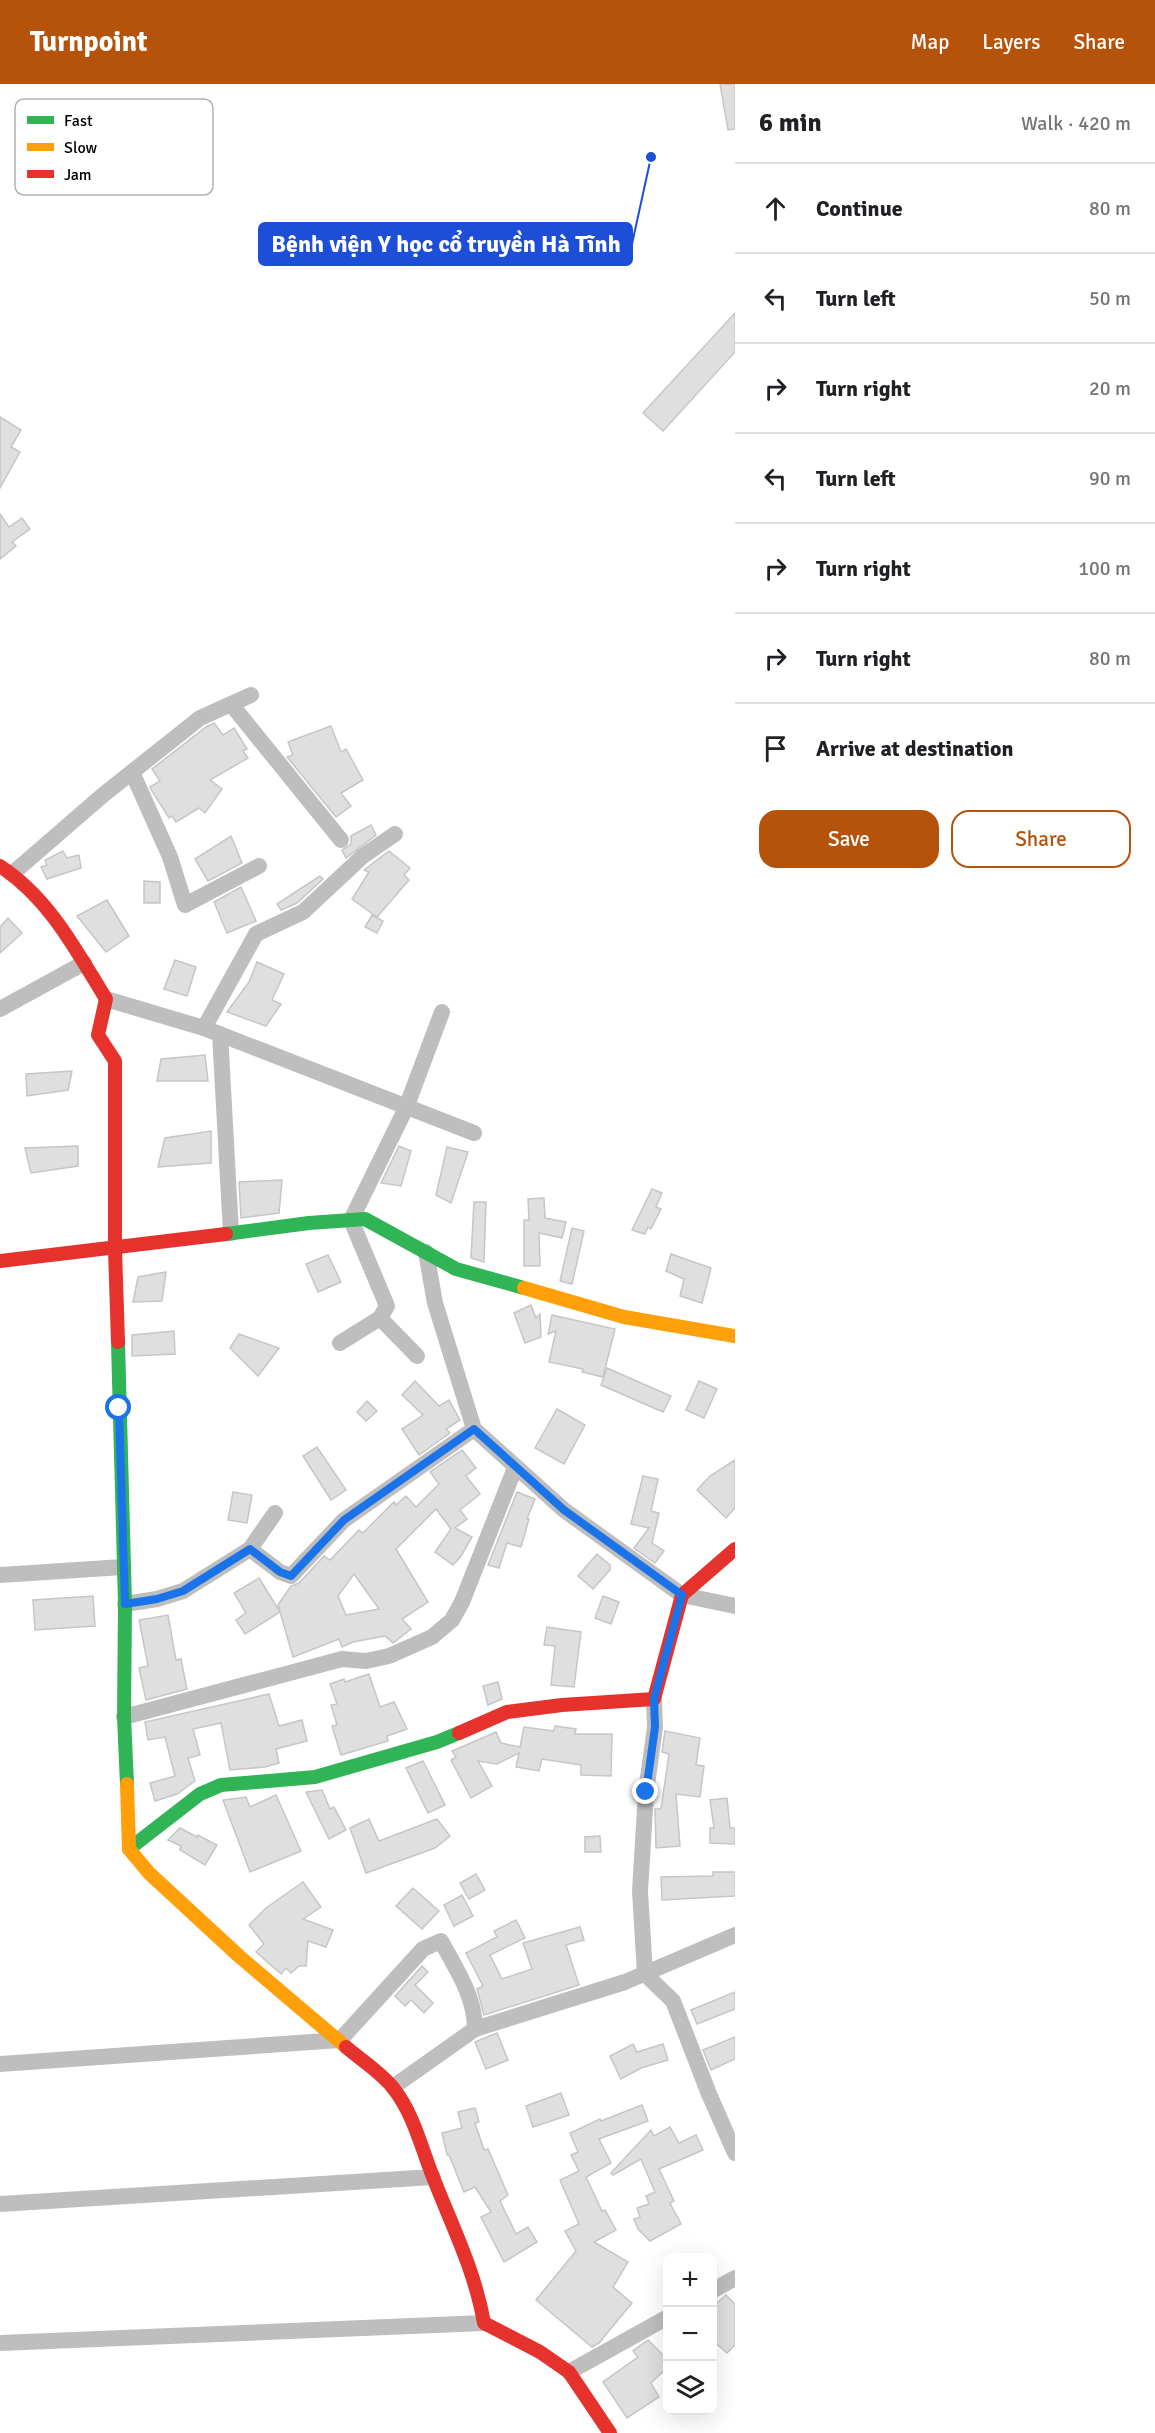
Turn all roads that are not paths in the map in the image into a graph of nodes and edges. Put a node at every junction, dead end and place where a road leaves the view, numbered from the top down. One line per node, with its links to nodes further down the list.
1 (251, 694): 2 (street)
2 (231, 704): 3 (street); 5 (street)
3 (132, 772): 6 (street); 7 (street)
4 (395, 834): 12 (street)
5 (341, 840)
6 (259, 866)
7 (7, 869): 8 (street)
8 (84, 963): 9 (street); 10 (street)
9 (106, 999): 12 (street); 17 (street)
10 (0, 1009)
11 (442, 1012): 13 (street)
12 (212, 1031): 13 (street); 16 (street)
13 (405, 1108): 14 (street); 15 (street)
14 (474, 1133)
15 (351, 1220): 16 (street); 18 (street); 20 (street)
16 (231, 1233): 17 (street)
17 (115, 1249): 19 (street); 29 (street)
18 (426, 1252): 21 (street); 24 (street)
19 (0, 1261)
20 (380, 1318): 22 (street); 23 (street)
21 (735, 1336)
22 (340, 1343)
23 (417, 1356)
24 (474, 1429): 25 (street); 27 (street)
25 (515, 1468): 31 (street); 35 (street)
26 (275, 1513): 27 (street)
27 (250, 1549): 32 (street)
28 (735, 1549): 31 (street)
29 (123, 1568): 30 (street); 32 (street)
30 (0, 1575)
31 (682, 1595): 33 (street); 34 (street)
32 (125, 1604): 35 (street)
33 (735, 1606)
34 (654, 1699): 36 (street); 38 (street)
35 (124, 1717): 36 (street)
36 (129, 1849): 40 (street)
37 (735, 1935): 38 (street)
38 (645, 1974): 39 (street); 43 (street)
39 (475, 2029): 40 (street); 42 (street)
40 (340, 2040): 41 (street); 42 (street)
41 (0, 2064)
42 (393, 2086): 44 (street)
43 (735, 2153)
44 (433, 2177): 45 (street); 49 (street)
45 (0, 2204)
46 (735, 2278): 47 (street)
47 (717, 2288)
48 (663, 2320): 51 (street)
49 (484, 2323): 50 (street); 51 (street)
50 (0, 2343)
51 (569, 2372): 52 (street)
52 (610, 2433)

